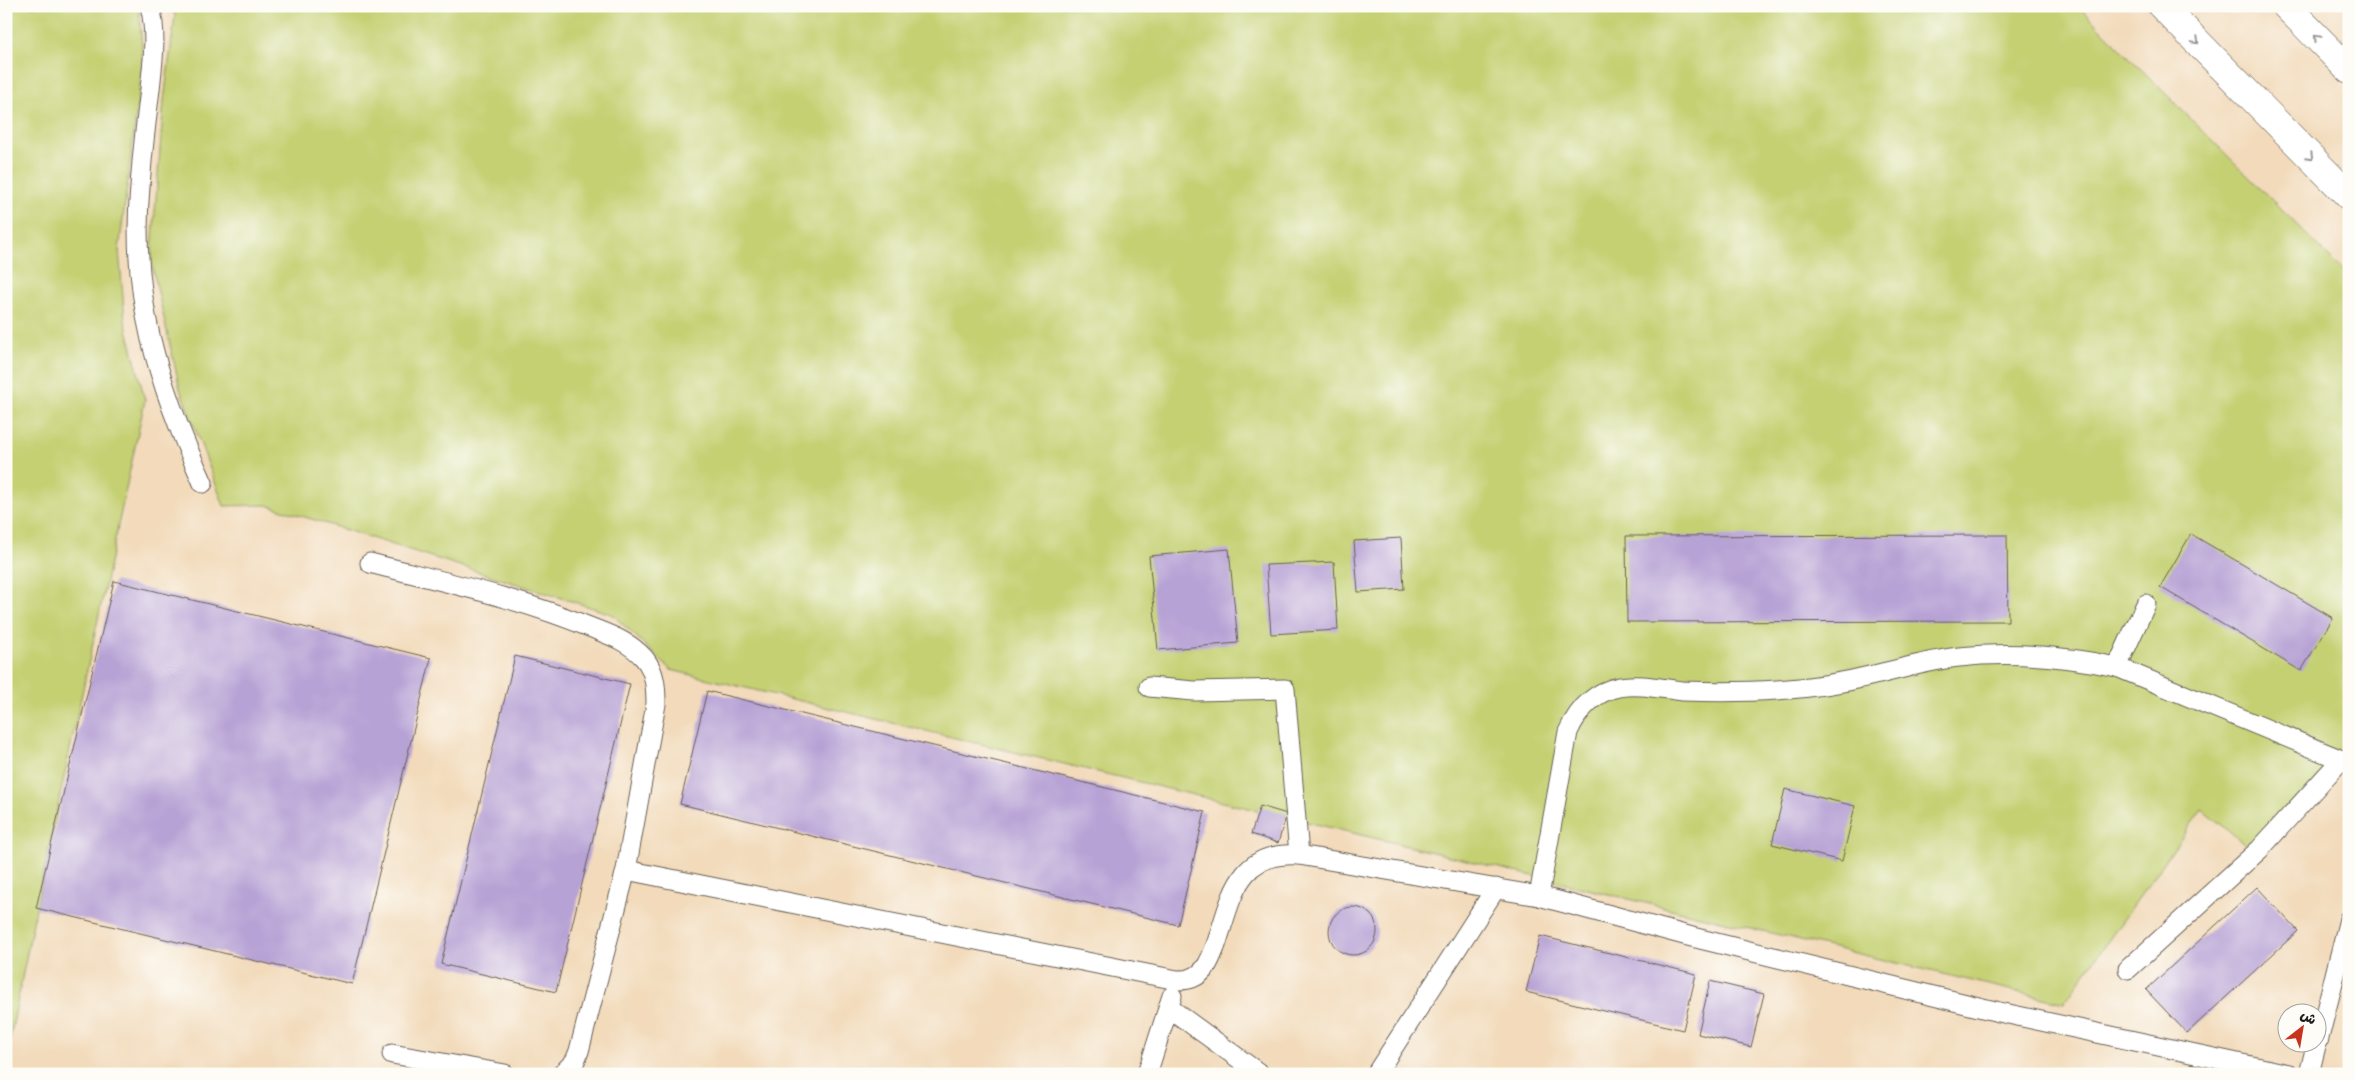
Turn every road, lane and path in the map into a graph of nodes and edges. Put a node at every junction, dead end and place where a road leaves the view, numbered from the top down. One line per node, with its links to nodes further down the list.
1 (150, 6): 6 (lane)
2 (2162, 6): 5 (main road, one-way to 5)
3 (2286, 6): 4 (main road, one-way to 3)
4 (2349, 70)
5 (2349, 196)
6 (203, 483)
7 (370, 563): 13 (lane)
8 (2146, 604): 9 (lane)
9 (2117, 667): 11 (lane); 15 (lane)
10 (1150, 687): 12 (lane)
11 (2345, 761): 17 (lane)
12 (1299, 855): 14 (lane); 18 (lane)
13 (626, 870): 18 (lane); 24 (lane)
14 (1496, 888): 15 (lane); 27 (lane)
15 (1539, 896): 28 (lane)
16 (2349, 919): 19 (lane)
17 (2128, 969)
18 (1177, 980): 20 (lane)
19 (2327, 1002)
20 (1168, 1007): 25 (lane); 26 (lane)
21 (2314, 1052): 29 (lane)
22 (392, 1054): 23 (lane)
23 (505, 1074)
24 (562, 1074)
25 (1147, 1074)
26 (1260, 1074)
27 (1376, 1074)
28 (2289, 1074)
29 (2309, 1074)

